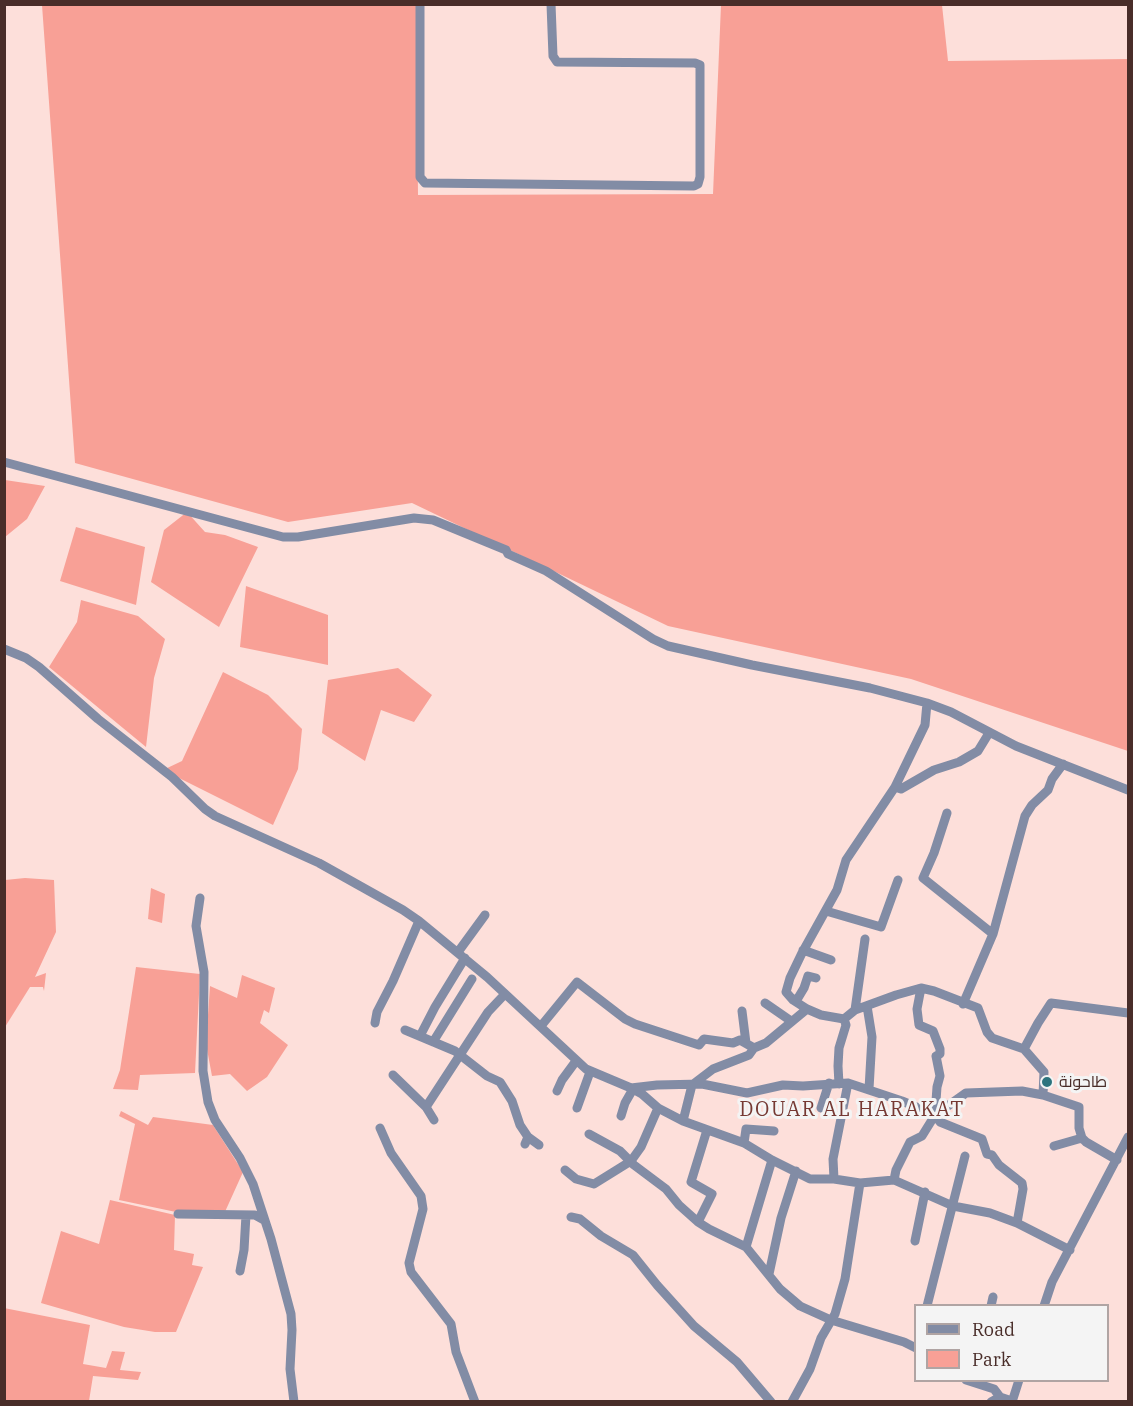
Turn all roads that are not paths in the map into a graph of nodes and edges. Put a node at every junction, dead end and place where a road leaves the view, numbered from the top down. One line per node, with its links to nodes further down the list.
1 (420, 4): 2 (street)
2 (551, 4)
3 (4, 462): 5 (street)
4 (4, 649): 15 (street)
5 (927, 703): 6 (street); 8 (street)
6 (989, 733): 7 (street); 8 (street)
7 (1063, 764): 9 (street); 16 (street)
8 (895, 787): 13 (street)
9 (1128, 790)
10 (947, 813): 16 (street)
11 (898, 880): 13 (street)
12 (200, 898): 84 (street)
13 (826, 911): 18 (street)
14 (485, 915): 19 (street)
15 (418, 921): 19 (street); 35 (street)
16 (993, 934): 27 (street)
17 (865, 939): 30 (street)
18 (803, 950): 20 (street); 25 (street)
19 (462, 955): 24 (street); 38 (street)
20 (831, 960)
21 (816, 978): 25 (street)
22 (471, 979): 39 (street)
23 (921, 988): 27 (street); 28 (street); 57 (street)
24 (505, 994): 36 (street); 42 (street)
25 (793, 1000): 29 (street)
26 (765, 1003): 34 (street)
27 (963, 1004): 41 (street)
28 (867, 1006): 30 (street); 50 (street)
29 (807, 1009): 33 (street); 34 (street)
30 (855, 1010): 33 (street)
31 (742, 1011): 40 (street)
32 (1128, 1013): 41 (street)
33 (844, 1019): 47 (street)
34 (791, 1021): 40 (street)
35 (375, 1023)
36 (541, 1026): 40 (street); 43 (street)
37 (405, 1030): 38 (street)
38 (420, 1036): 39 (street)
39 (433, 1042): 42 (street)
40 (750, 1045): 48 (street)
41 (1024, 1049): 52 (street)
42 (462, 1055): 53 (street); 68 (street)
43 (576, 1061): 44 (street); 51 (street)
44 (590, 1072): 49 (street); 54 (street)
45 (393, 1075): 53 (street)
46 (829, 1083): 47 (street); 48 (street); 56 (street)
47 (844, 1083): 50 (street); 76 (street)
48 (692, 1085): 49 (street); 60 (street)
49 (632, 1089): 55 (street); 58 (street)
50 (869, 1089): 57 (street)
51 (557, 1091)
52 (1043, 1095): 57 (street); 66 (street)
53 (426, 1107): 59 (street)
54 (577, 1108)
55 (658, 1108): 60 (street); 72 (street)
56 (821, 1108)
57 (935, 1115): 77 (street); 86 (street)
58 (621, 1116)
59 (434, 1120)
60 (683, 1121): 62 (street)
61 (380, 1128): 100 (street)
62 (707, 1130): 67 (street); 85 (street)
63 (774, 1131): 67 (street)
64 (589, 1134): 72 (street)
65 (1128, 1137): 73 (street)
66 (1082, 1138): 69 (street); 73 (street)
67 (744, 1143): 71 (street)
68 (539, 1145)
69 (1054, 1146)
70 (965, 1156): 80 (street)
71 (772, 1160): 75 (street); 88 (street)
72 (631, 1161): 74 (street); 85 (street)
73 (1117, 1161): 89 (street)
74 (565, 1170)
75 (796, 1171): 76 (street); 91 (street)
76 (834, 1179): 78 (street)
77 (894, 1180): 78 (street); 79 (street)
78 (860, 1183): 94 (street)
79 (925, 1192): 80 (street); 87 (street)
80 (953, 1206): 86 (street); 92 (street)
81 (178, 1214): 82 (street)
82 (246, 1215): 84 (street); 90 (street)
83 (571, 1216): 101 (street)
84 (264, 1220): 99 (street)
85 (698, 1222): 88 (street)
86 (1017, 1223): 89 (street)
87 (915, 1241)
88 (746, 1247): 91 (street)
89 (1070, 1250): 93 (street)
90 (240, 1272)
91 (769, 1274): 94 (street)
92 (927, 1304)
93 (1044, 1304)
94 (831, 1320): 95 (street); 102 (street)
95 (914, 1347)
96 (970, 1382): 98 (street)
97 (1018, 1382): 104 (street)
98 (1000, 1397): 103 (street); 104 (street)
99 (294, 1401)
100 (475, 1401)
101 (771, 1401)
102 (792, 1401)
103 (991, 1401)
104 (1012, 1401)

